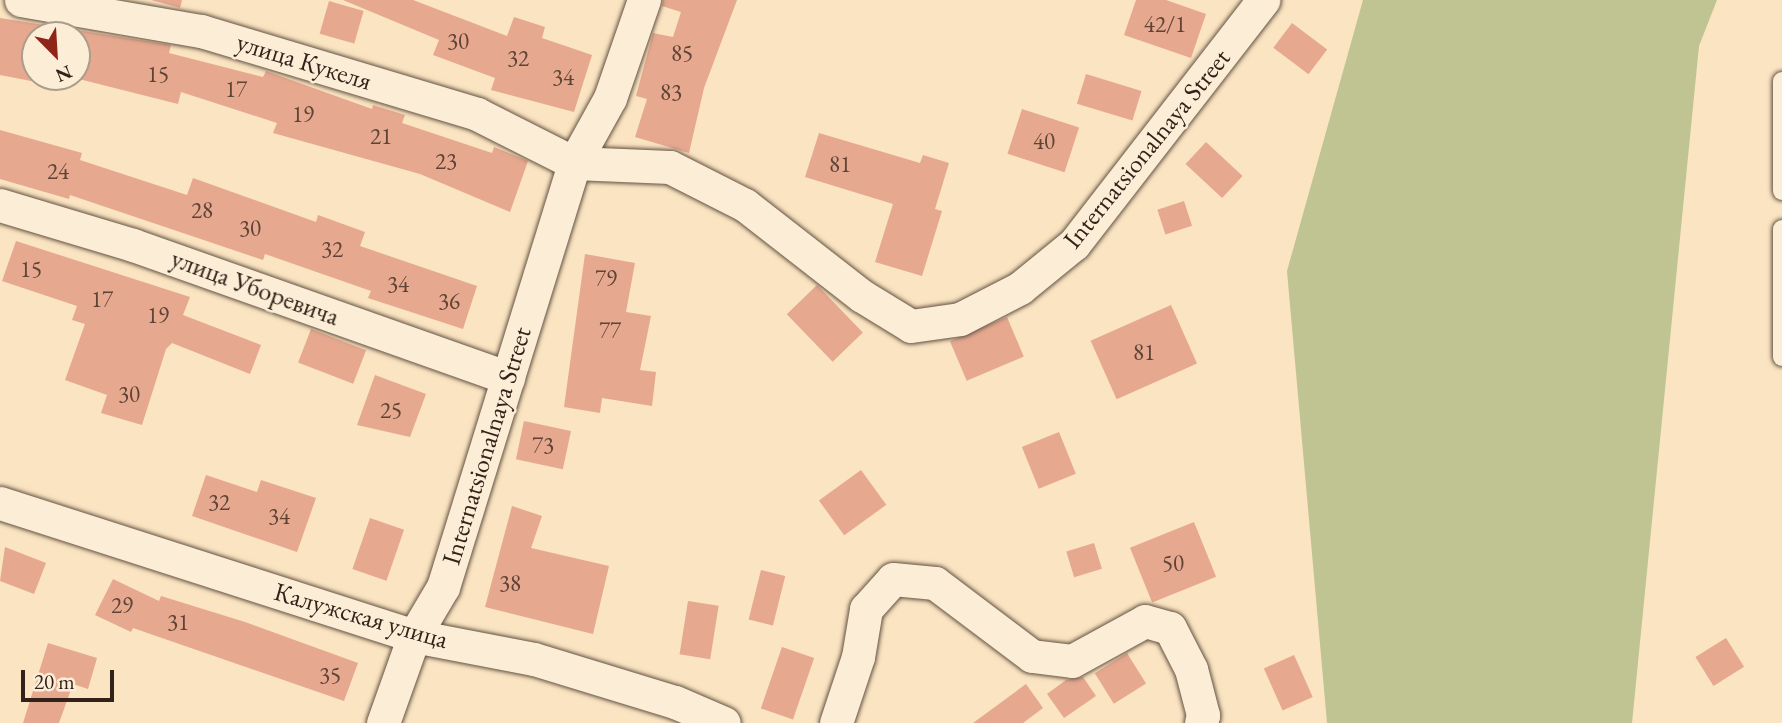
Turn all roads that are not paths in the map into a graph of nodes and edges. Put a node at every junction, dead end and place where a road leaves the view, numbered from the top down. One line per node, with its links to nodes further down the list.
1 (21, 0): 5 (street, улица Кукеля)
2 (644, 0): 5 (street, Internatsionalnaya Street)
3 (1263, 0): 5 (street, Internatsionalnaya Street)
4 (1782, 81): 6 (lane)
5 (574, 163): 10 (street, Internatsionalnaya Street)
6 (1782, 191)
7 (0, 205): 10 (street, улица Уборевича)
8 (1782, 229): 9 (lane)
9 (1782, 356)
10 (508, 378): 12 (street, Internatsionalnaya Street)
11 (0, 503): 12 (street, Калужская улица)
12 (414, 636): 13 (street, Internatsionalnaya Street); 14 (street, Калужская улица)
13 (383, 723)
14 (724, 723)
15 (836, 723): 16 (street)
16 (1200, 723)

